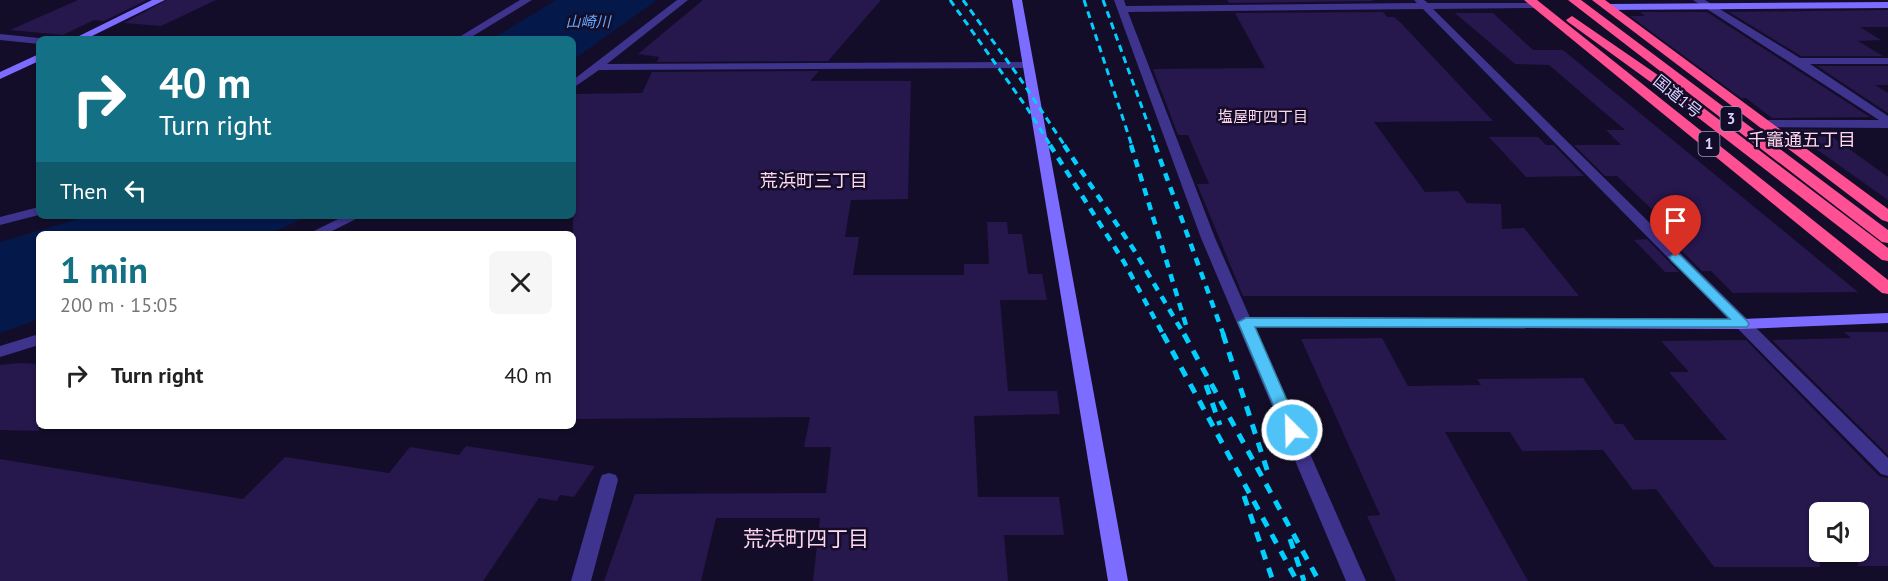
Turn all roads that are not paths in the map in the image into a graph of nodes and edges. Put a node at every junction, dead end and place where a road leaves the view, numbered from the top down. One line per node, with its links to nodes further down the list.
1 (160, 0): 12 (street)
2 (527, 0): 13 (street)
3 (683, 0): 20 (street)
4 (1017, 0): 19 (street)
5 (1574, 0): 30 (highway, 3)
6 (1538, 1): 9 (street); 31 (highway); 32 (highway, 3); 33 (highway, 国道1号 / 1)
7 (1702, 3): 10 (street); 11 (street); 17 (street)
8 (1120, 4): 9 (street); 35 (street)
9 (1423, 4): 36 (street)
10 (1603, 4): 24 (highway, 国道1号)
11 (1888, 5)
12 (84, 36)
13 (466, 36)
14 (0, 37): 15 (street)
15 (36, 41)
16 (36, 58): 21 (street)
17 (1798, 61): 18 (street); 23 (street)
18 (1888, 61)
19 (1027, 65): 20 (street); 42 (street)
20 (598, 67): 22 (street)
21 (0, 76)
22 (576, 83)
23 (1888, 123): 24 (street)
24 (1763, 124): 26 (highway, 国道1号)
25 (36, 212): 28 (street)
26 (1888, 216)
27 (348, 219): 29 (street)
28 (0, 221)
29 (322, 231)
30 (1888, 238)
31 (1888, 256)
32 (1888, 274)
33 (1888, 289)
34 (1888, 318): 36 (street)
35 (1246, 322): 36 (street); 43 (street)
36 (1742, 324): 39 (street)
37 (36, 340): 38 (street)
38 (0, 352)
39 (1888, 469)
40 (609, 480): 41 (street)
41 (581, 581)
42 (1118, 581)
43 (1356, 581)

